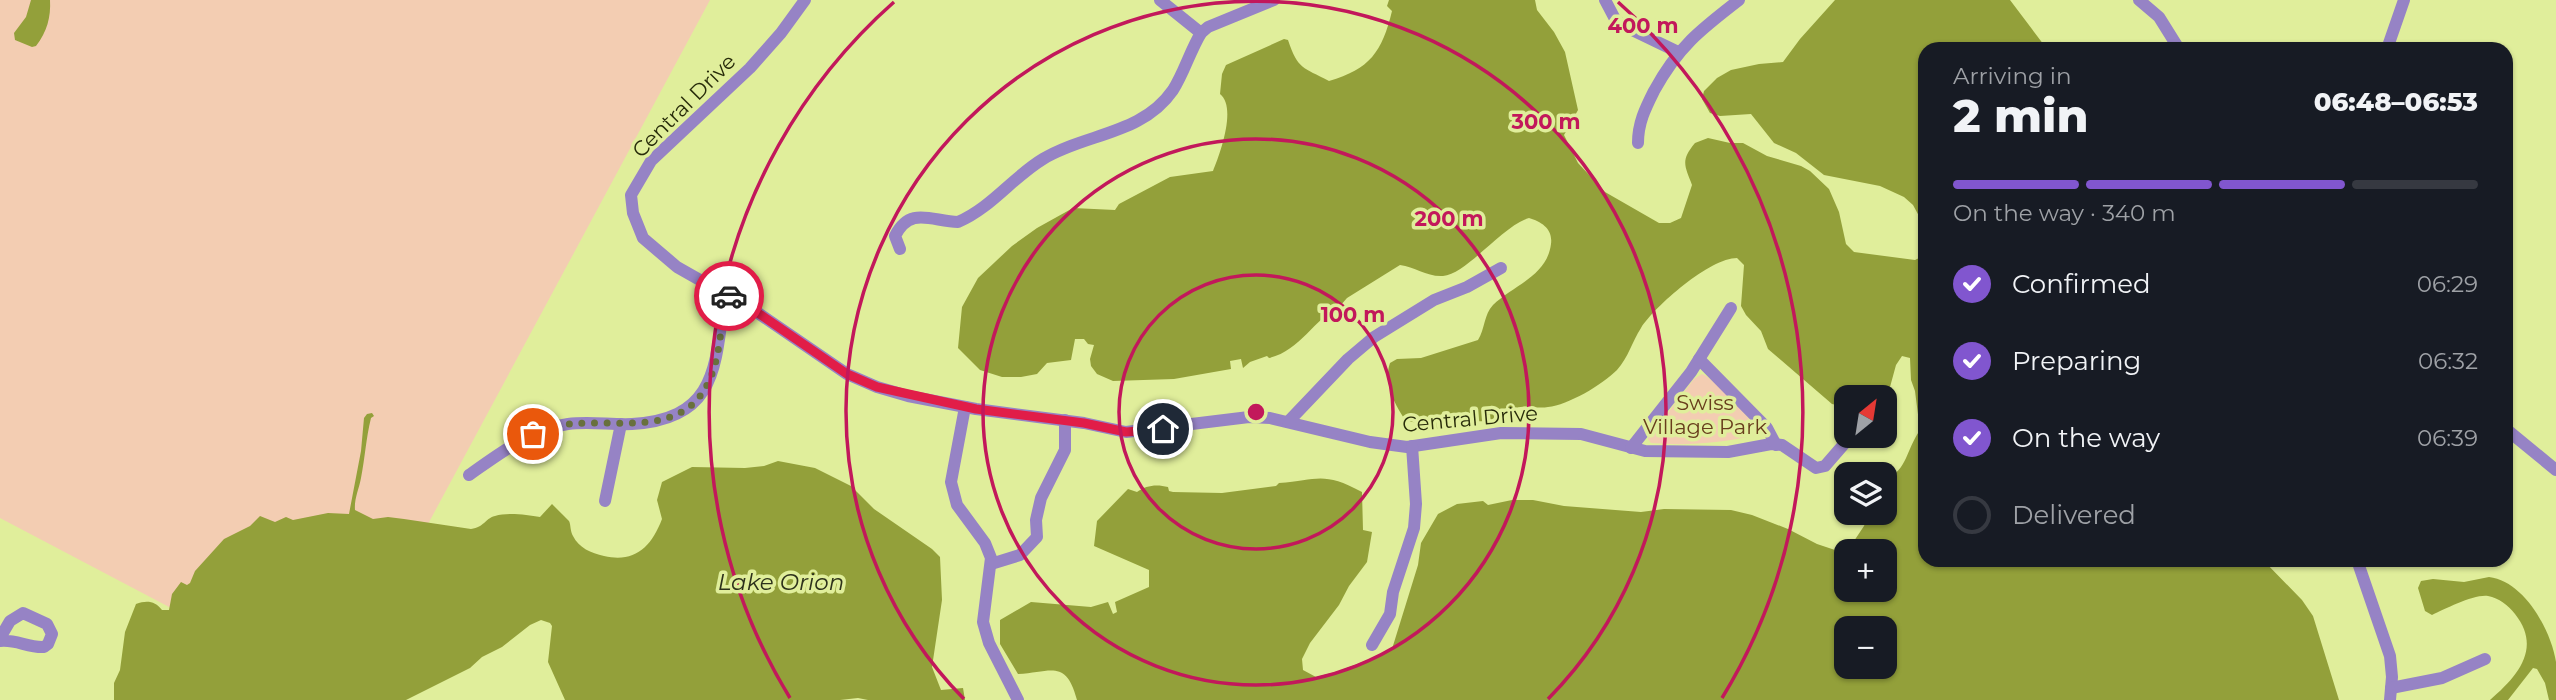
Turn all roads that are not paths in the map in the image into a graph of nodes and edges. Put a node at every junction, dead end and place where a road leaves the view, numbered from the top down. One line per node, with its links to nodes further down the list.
1 (805, 0): 15 (street, Central Drive)
2 (1160, 0): 8 (street)
3 (1275, 0): 8 (street)
4 (1605, 0): 11 (street)
5 (1740, 0): 11 (street)
6 (2139, 0): 9 (street)
7 (2404, 0): 10 (street)
8 (1200, 33): 13 (street)
9 (2175, 42)
10 (2389, 42)
11 (1678, 52): 12 (street)
12 (1638, 143)
13 (900, 249)
14 (1501, 268): 20 (street)
15 (725, 294): 18 (street, Central Drive); 21 (street)
16 (1731, 308): 17 (street)
17 (1699, 359): 23 (street); 25 (street)
18 (965, 407): 19 (street, Central Drive); 30 (street)
19 (1065, 420): 20 (street, Central Drive); 30 (street)
20 (1288, 422): 24 (street, Central Drive)
21 (621, 424): 28 (street); 29 (street)
22 (2513, 435): 27 (street)
23 (1776, 445): 25 (street, Central Drive); 26 (street)
24 (1412, 446): 25 (street, Central Drive); 32 (street)
25 (1632, 448)
26 (1841, 448)
27 (2556, 470)
28 (469, 475)
29 (605, 501)
30 (991, 564): 35 (street)
31 (2359, 567): 34 (street)
32 (1372, 645)
33 (2485, 659): 34 (street)
34 (2391, 694)
35 (1018, 700)

